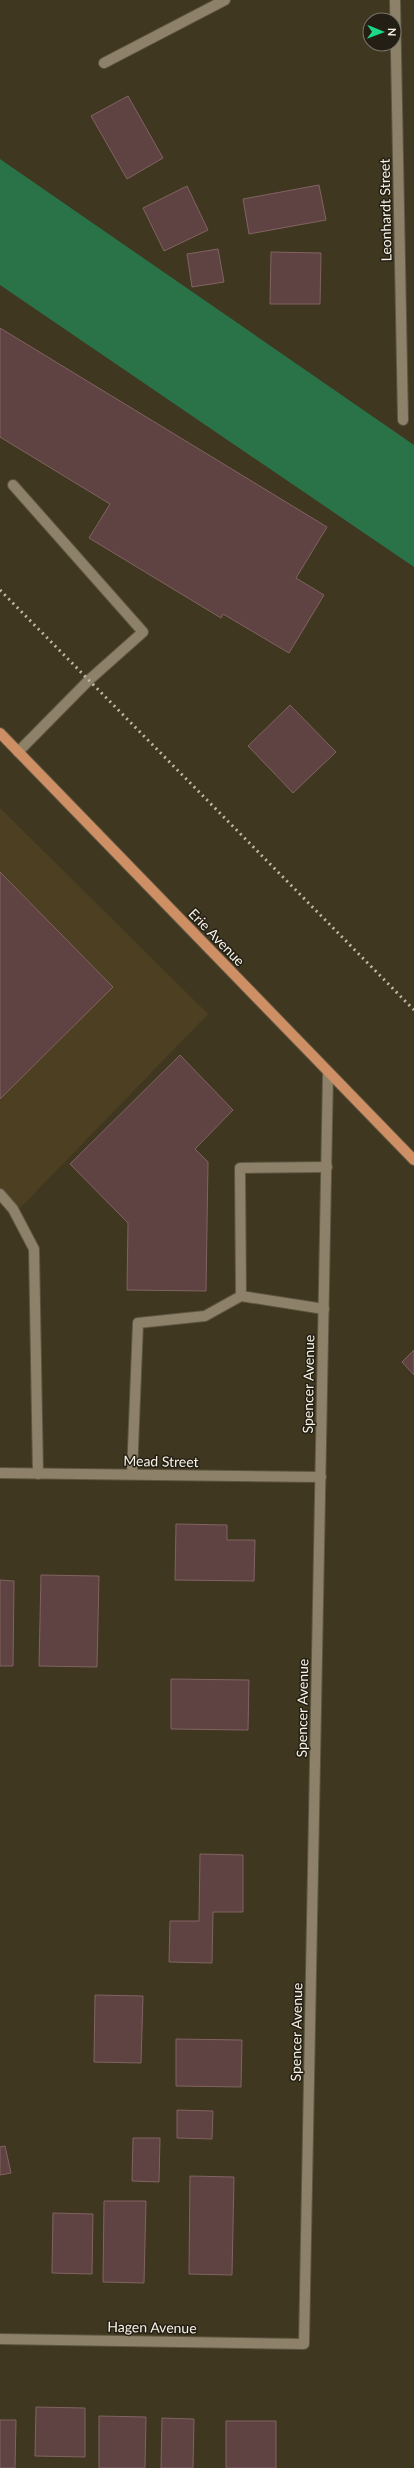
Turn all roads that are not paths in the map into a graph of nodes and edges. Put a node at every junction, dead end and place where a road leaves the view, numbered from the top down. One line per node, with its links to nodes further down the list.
1 (225, 0): 3 (street)
2 (395, 0): 4 (street, Leonhardt Street)
3 (104, 62)
4 (403, 420)
5 (13, 485): 7 (street)
6 (0, 733): 7 (main road, Erie Avenue)
7 (18, 752): 8 (main road, Erie Avenue)
8 (328, 1073): 9 (main road, Erie Avenue); 10 (street, Spencer Avenue)
9 (414, 1160)
10 (327, 1167): 12 (street); 13 (street, Spencer Avenue)
11 (0, 1194): 15 (street)
12 (241, 1296): 13 (street); 16 (street)
13 (324, 1309): 17 (street, Spencer Avenue)
14 (0, 1473): 15 (street, Mead Street)
15 (38, 1474): 16 (street, Mead Street)
16 (132, 1474): 17 (street, Mead Street)
17 (321, 1477): 19 (street, Spencer Avenue)
18 (0, 2339): 19 (street, Hagen Avenue)
19 (304, 2344)

